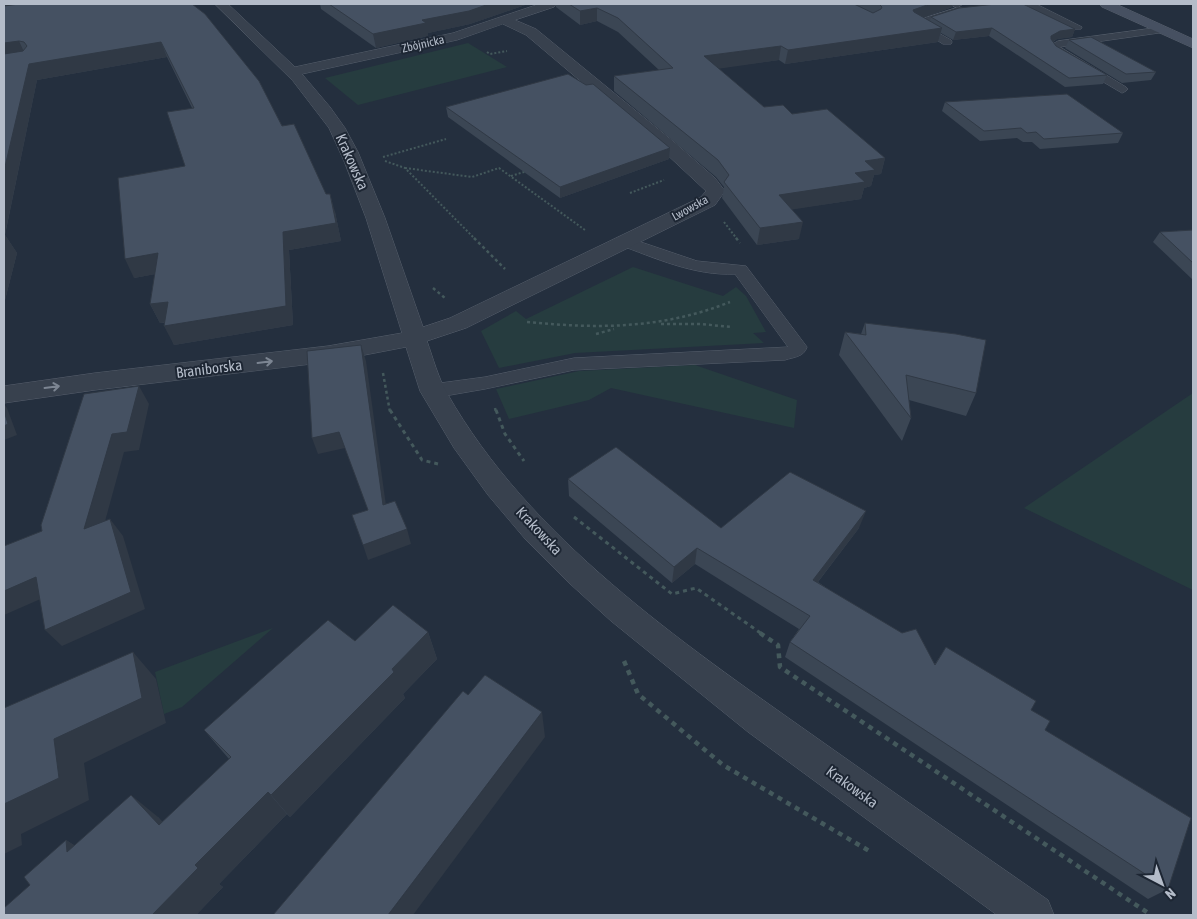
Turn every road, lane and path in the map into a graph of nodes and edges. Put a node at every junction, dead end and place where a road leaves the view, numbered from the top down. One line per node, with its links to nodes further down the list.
1 (12, 4): 6 (street)
2 (222, 4): 13 (street, Krakowska)
3 (550, 4): 8 (street, Zbójnicka)
4 (1030, 4): 9 (lane)
5 (1106, 4): 10 (main road)
6 (4, 5)
7 (974, 9): 11 (lane)
8 (504, 20): 13 (street, Zbójnicka); 21 (street, Lwowska)
9 (1077, 27)
10 (1162, 30): 12 (main road); 14 (lane)
11 (947, 42)
12 (1193, 44)
13 (293, 72): 27 (street, Krakowska)
14 (1122, 89)
15 (446, 139): 16 (path)
16 (405, 168): 18 (path); 25 (path)
17 (530, 171): 18 (path)
18 (511, 176): 22 (path)
19 (664, 180): 20 (path)
20 (630, 193)
21 (708, 201): 23 (street, Lwowska); 24 (path)
22 (590, 233)
23 (623, 241): 26 (lane); 28 (street, Lwowska)
24 (744, 248)
25 (507, 272)
26 (752, 285): 29 (path); 32 (lane)
27 (401, 294): 28 (path); 30 (street, Krakowska)
28 (458, 322): 30 (street, Lwowska)
29 (526, 322)
30 (414, 336): 31 (street, Braniborska); 33 (street, Krakowska)
31 (377, 345): 34 (street, Braniborska, one-way to 31); 35 (path)
32 (485, 383): 33 (lane); 36 (path)
33 (433, 391): 38 (street, Krakowska)
34 (4, 395)
35 (422, 460)
36 (527, 466)
37 (566, 511): 39 (path)
38 (1033, 915)
39 (1151, 915)

